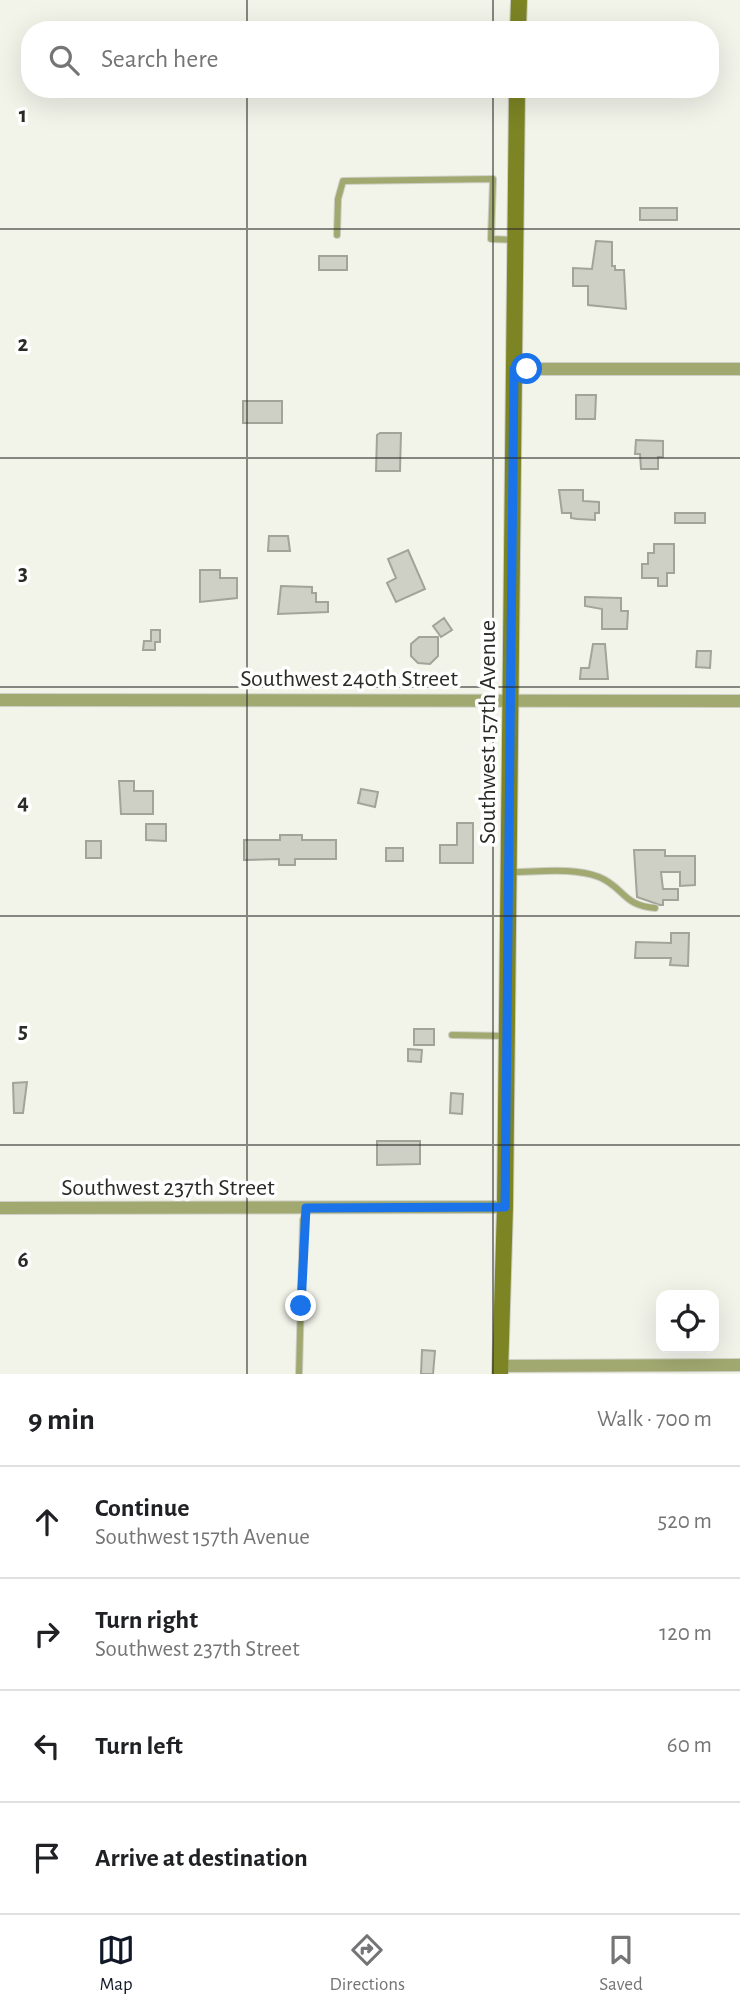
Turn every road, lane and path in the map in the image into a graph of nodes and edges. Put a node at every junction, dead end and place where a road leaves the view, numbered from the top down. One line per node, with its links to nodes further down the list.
1 (519, 0): 2 (street)
2 (518, 21)
3 (517, 98): 5 (street, Southwest 157th Avenue)
4 (337, 235): 5 (lane)
5 (516, 240): 6 (street, Southwest 157th Avenue)
6 (514, 369): 7 (street); 8 (street, Southwest 157th Avenue)
7 (740, 369)
8 (510, 699): 9 (street, Southwest 240th Street); 10 (street, Southwest 240th Street); 11 (street, Southwest 157th Avenue)
9 (0, 700)
10 (740, 701)
11 (509, 872): 12 (lane); 14 (street, Southwest 157th Avenue)
12 (655, 908)
13 (452, 1035): 14 (lane)
14 (506, 1036): 15 (street, Southwest 157th Avenue)
15 (505, 1207): 17 (street, Southwest 237th Street); 19 (street, Southwest 157th Avenue)
16 (0, 1208): 17 (street, Southwest 237th Street)
17 (306, 1208): 20 (lane)
18 (740, 1365): 19 (street)
19 (500, 1370)
20 (299, 1374)

